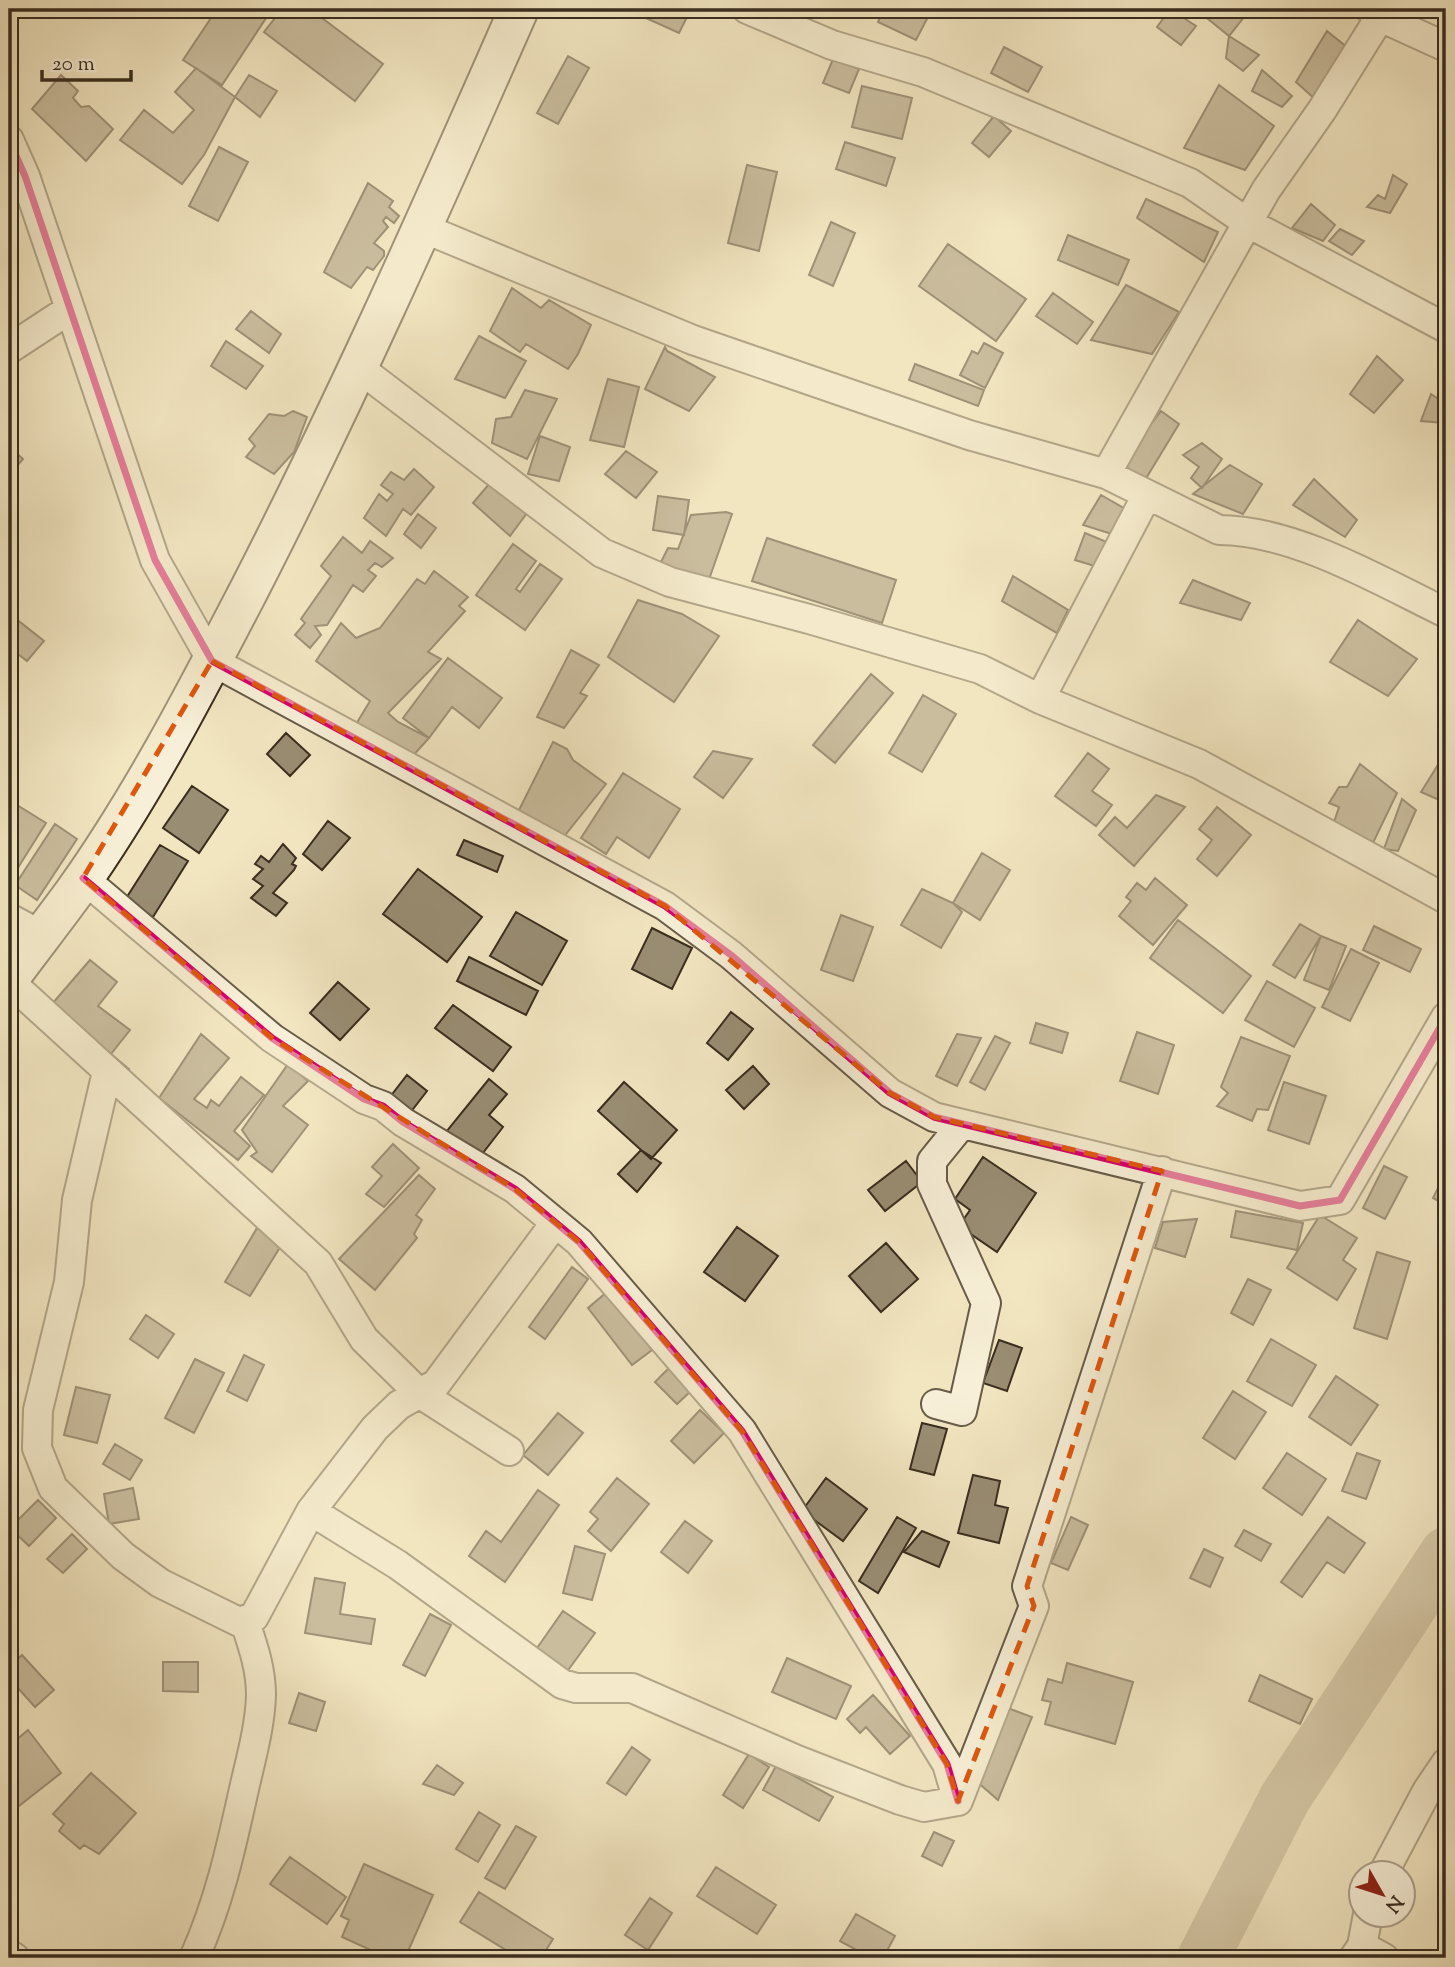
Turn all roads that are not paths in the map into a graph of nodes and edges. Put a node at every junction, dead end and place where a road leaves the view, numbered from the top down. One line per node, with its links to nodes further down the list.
1 (519, 9): 7 (street)
2 (747, 9): 6 (street)
3 (1375, 13): 4 (street); 6 (street)
4 (1446, 47)
5 (9, 140): 8 (street)
6 (1248, 223): 9 (street); 12 (street)
7 (423, 228): 11 (street); 12 (street)
8 (70, 309): 10 (street); 15 (street)
9 (1446, 328)
10 (9, 349)
11 (359, 368): 15 (street); 16 (street)
12 (1106, 474): 13 (street)
13 (1147, 495): 14 (street); 16 (street)
14 (1446, 613)
15 (212, 662): 17 (street); 23 (street)
16 (1040, 699): 18 (street)
17 (83, 878): 19 (street); 25 (street)
18 (1446, 899)
19 (25, 927): 20 (street)
20 (9, 980): 22 (street)
21 (1446, 1017): 24 (street)
22 (107, 1072): 26 (street); 30 (street)
23 (962, 1124): 24 (street); 27 (street)
24 (1162, 1171): 32 (street)
25 (555, 1223): 26 (street); 32 (street)
26 (419, 1393): 28 (street); 29 (street)
27 (936, 1404)
28 (509, 1451)
29 (312, 1511): 30 (street); 32 (street)
30 (245, 1622): 38 (street)
31 (1446, 1763): 33 (street)
32 (958, 1801)
33 (1391, 1858)
34 (1368, 1928): 36 (street)
35 (9, 1954): 37 (street)
36 (1367, 1954)
37 (15, 1958)
38 (194, 1958)

